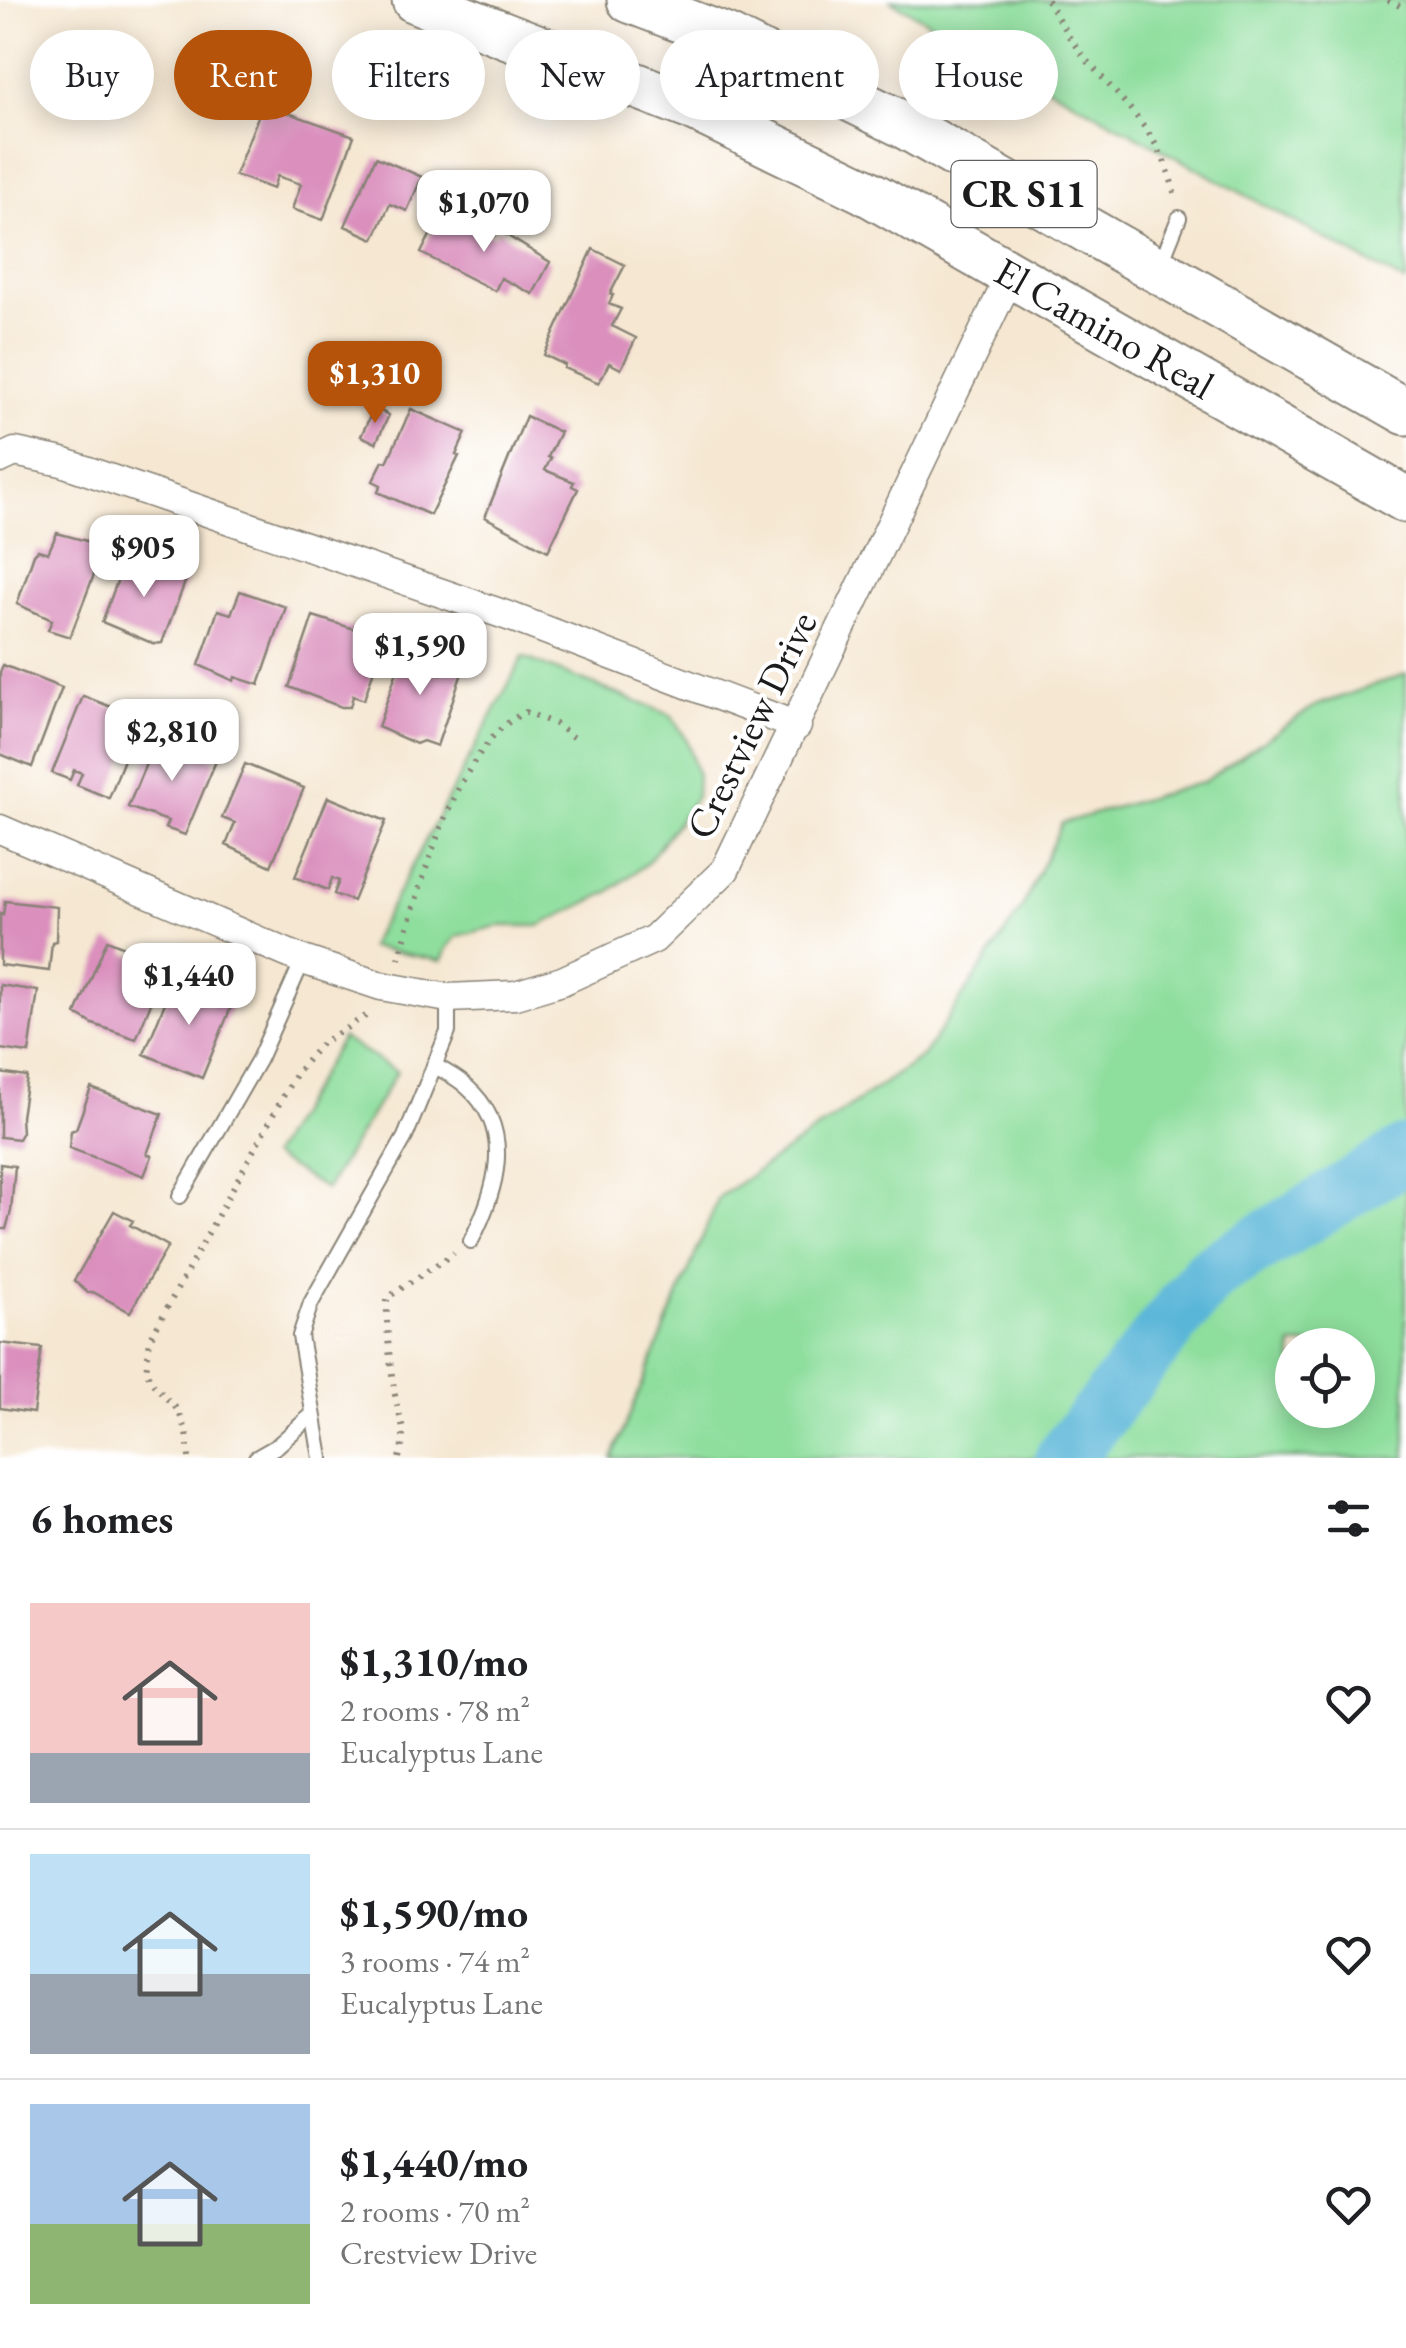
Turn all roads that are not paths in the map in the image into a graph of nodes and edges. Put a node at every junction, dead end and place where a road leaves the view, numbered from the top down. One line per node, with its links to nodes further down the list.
1 (415, 0): 5 (main road, El Camino Real / CR S11)
2 (630, 0): 4 (main road, El Camino Real / CR S11)
3 (1179, 218): 4 (lane)
4 (1158, 271): 6 (main road, El Camino Real / CR S11)
5 (1010, 276): 8 (main road, El Camino Real / CR S11); 9 (street, Crestview Drive)
6 (1406, 412)
7 (0, 459): 9 (street)
8 (1406, 500)
9 (796, 726): 12 (street, Crestview Drive)
10 (0, 829): 11 (street, Crestview Drive)
11 (303, 960): 12 (street, Crestview Drive); 14 (lane)
12 (448, 998): 13 (lane)
13 (434, 1065): 15 (lane); 16 (lane)
14 (180, 1196)
15 (471, 1240)
16 (313, 1414): 17 (lane); 18 (lane)
17 (256, 1458)
18 (322, 1458)

